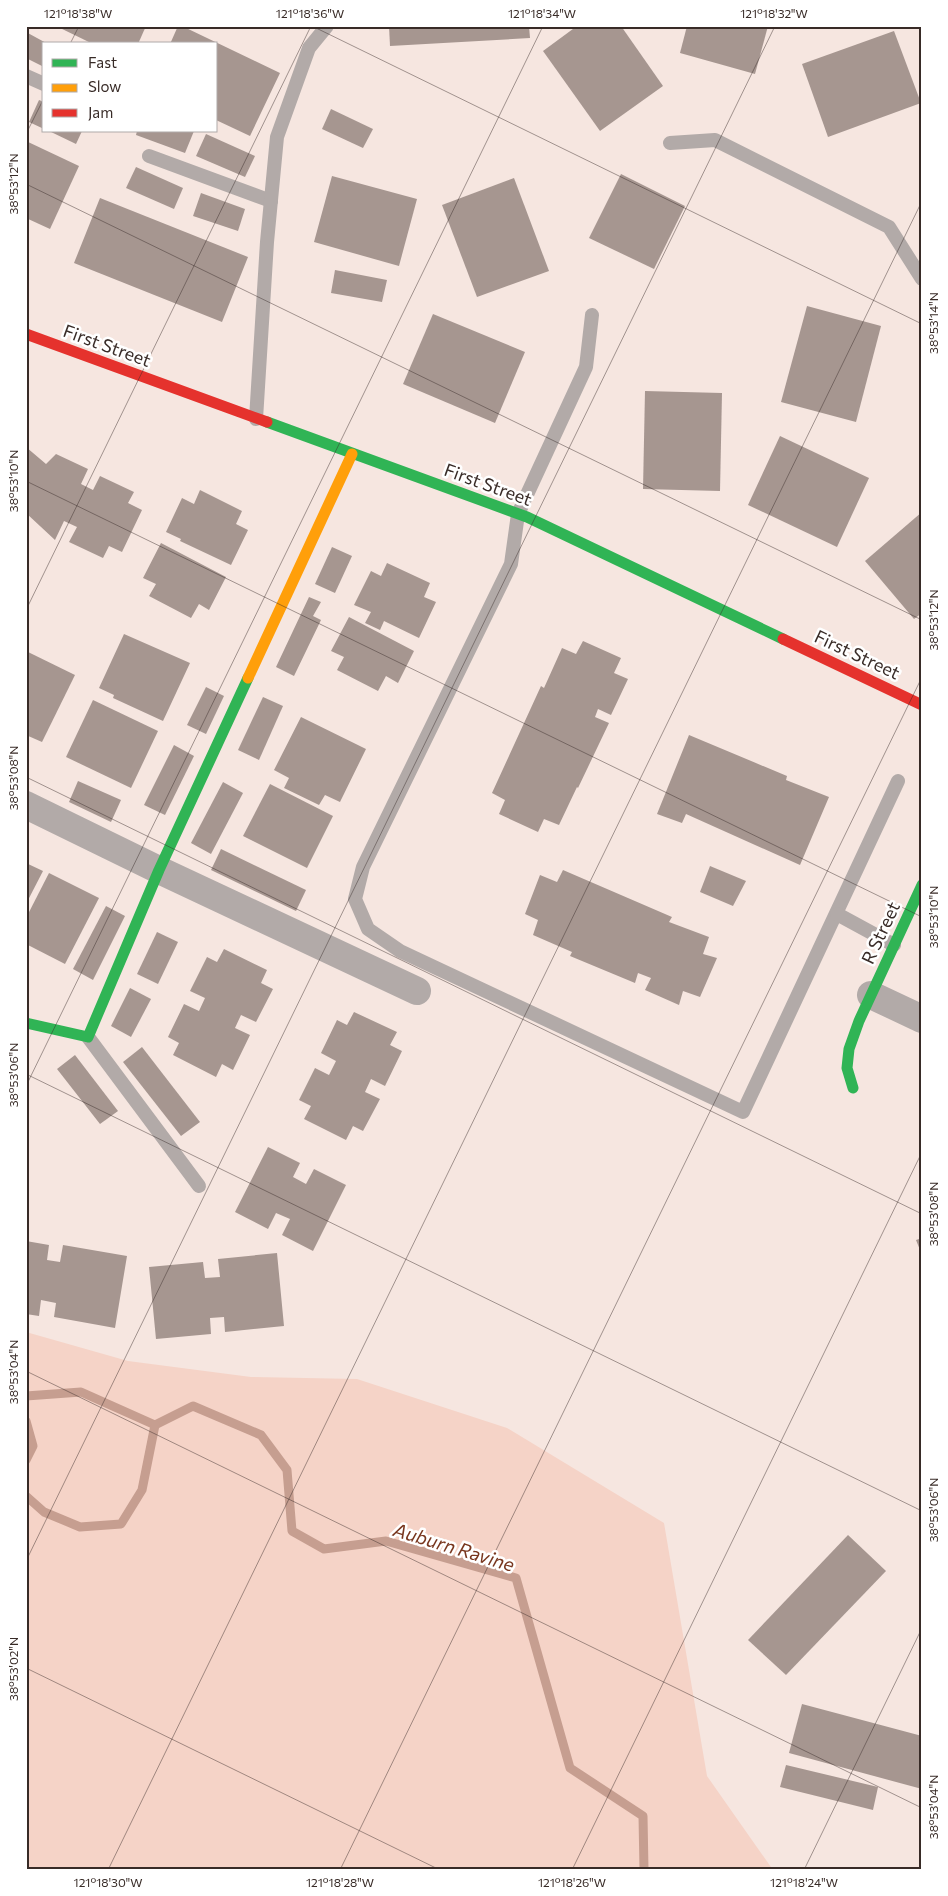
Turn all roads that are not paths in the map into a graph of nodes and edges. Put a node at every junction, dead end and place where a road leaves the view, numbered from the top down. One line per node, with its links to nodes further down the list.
1 (327, 26): 6 (lane)
2 (26, 76): 3 (lane)
3 (42, 83)
4 (670, 143): 7 (lane)
5 (149, 156): 6 (lane)
6 (271, 201): 10 (lane)
7 (922, 279)
8 (592, 315): 12 (lane)
9 (26, 334): 10 (street, First Street)
10 (256, 419): 11 (street, First Street)
11 (352, 454): 12 (street, First Street); 16 (street)
12 (518, 514): 13 (street, First Street); 18 (lane)
13 (922, 705)
14 (898, 781): 18 (lane)
15 (26, 805): 16 (street)
16 (159, 870): 20 (street); 24 (street)
17 (922, 885): 19 (street, R Street)
18 (836, 914): 19 (lane)
19 (894, 945): 21 (street, R Street)
20 (417, 991)
21 (871, 995): 22 (street); 25 (street, R Street)
22 (922, 1019)
23 (26, 1023): 24 (street)
24 (88, 1037): 26 (lane)
25 (853, 1088)
26 (199, 1186)

